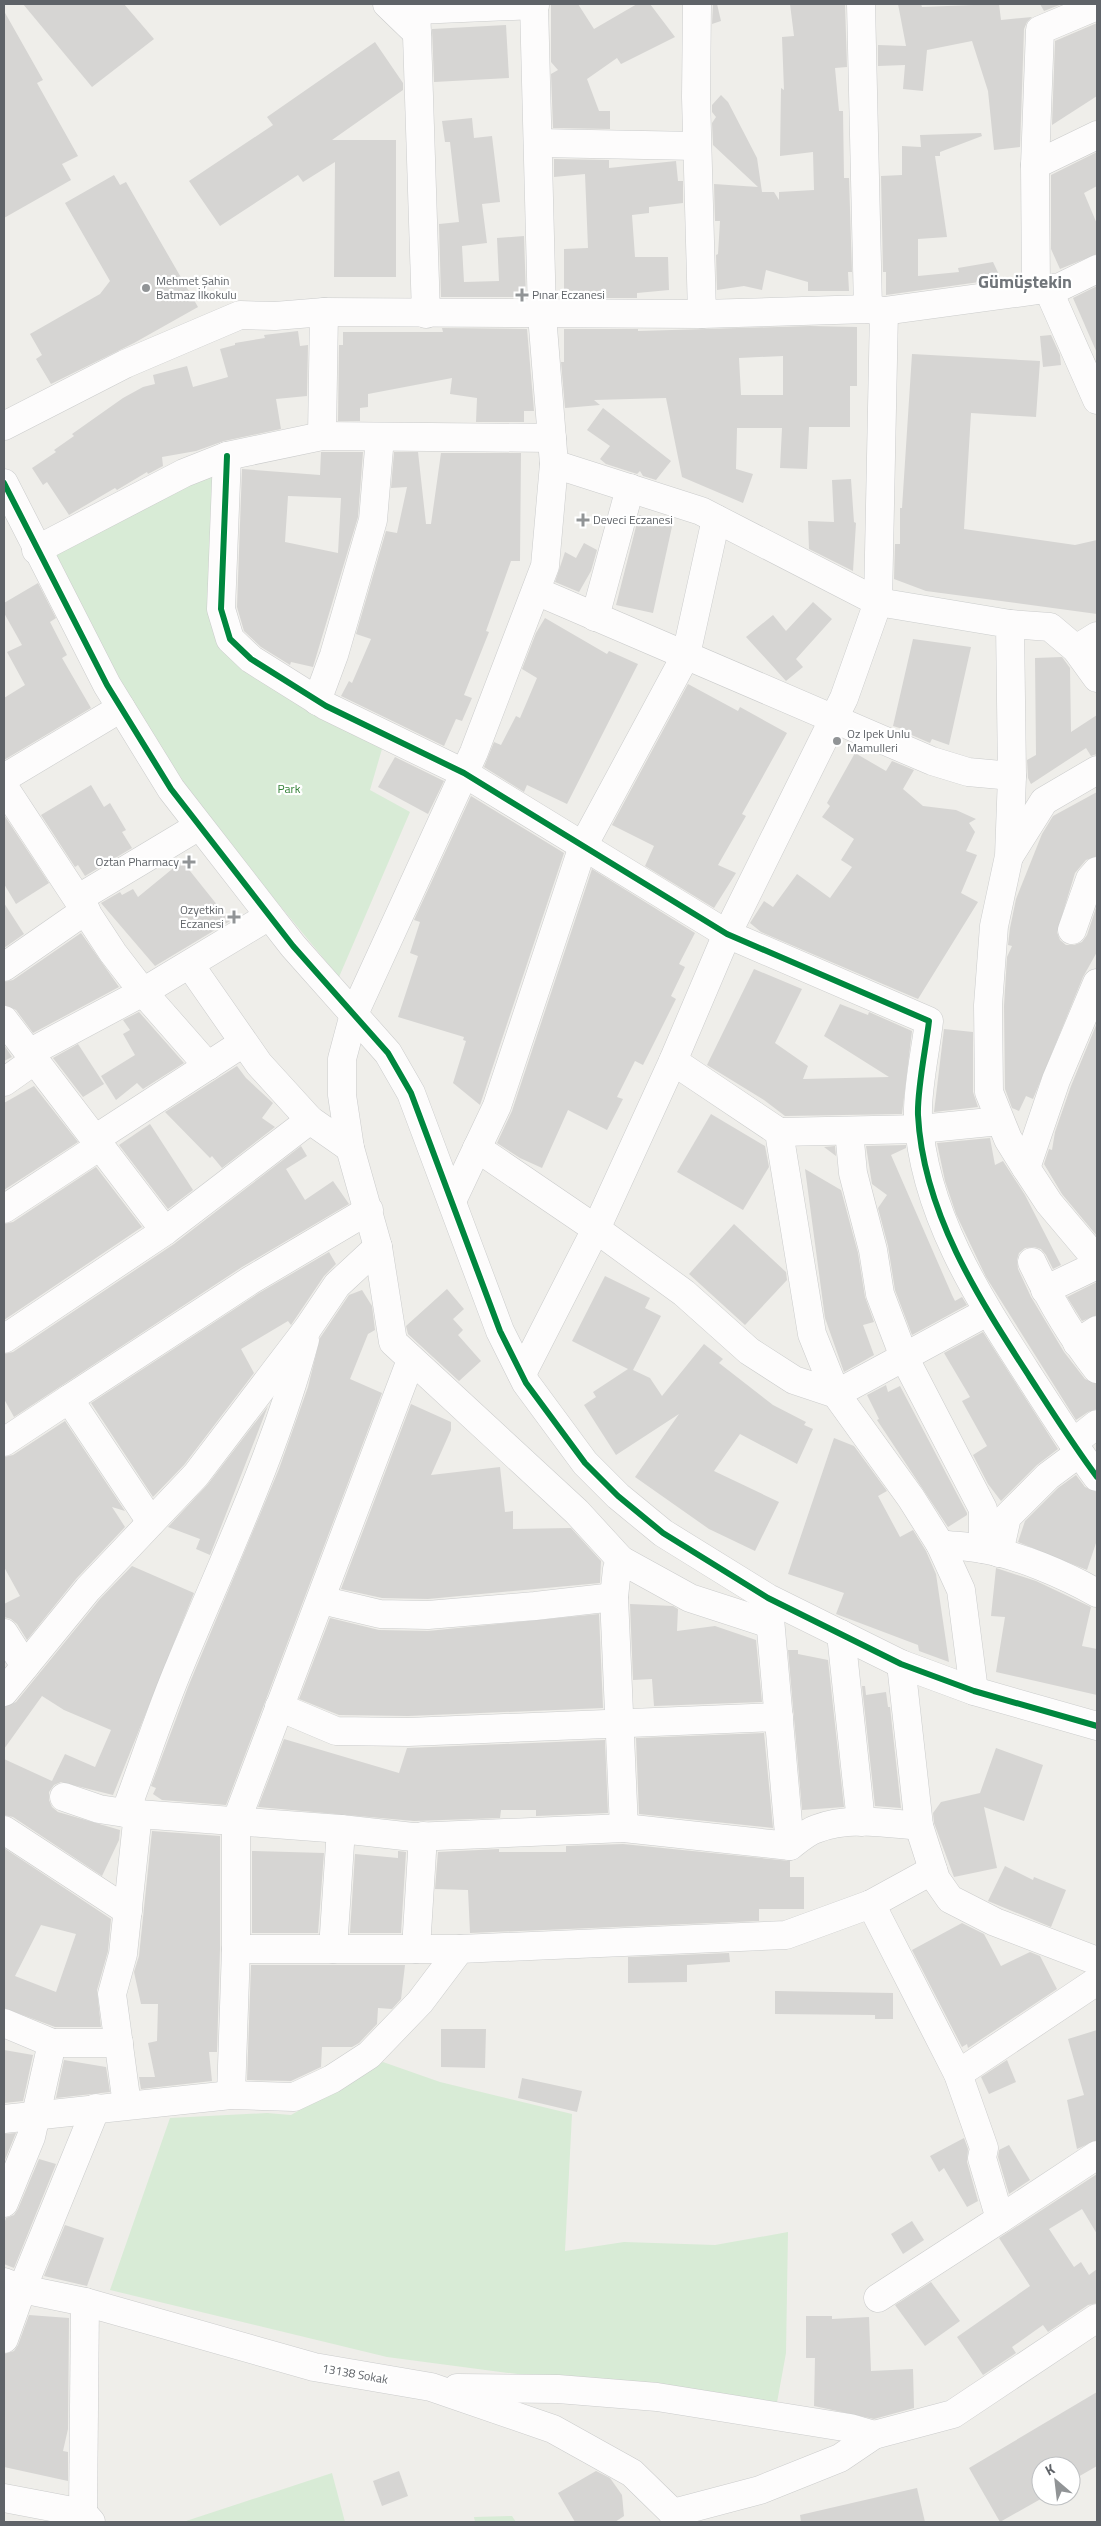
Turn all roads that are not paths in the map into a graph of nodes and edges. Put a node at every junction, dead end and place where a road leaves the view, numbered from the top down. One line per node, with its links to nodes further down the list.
1 (387, 4): 6 (street)
2 (697, 4): 9 (street)
3 (861, 4): 13 (street)
4 (534, 5): 6 (street); 8 (street)
5 (1097, 6): 10 (street)
6 (416, 15): 15 (street)
7 (1097, 135): 10 (street)
8 (538, 143): 9 (street); 17 (street)
9 (697, 146): 16 (street)
10 (1035, 165): 12 (street)
11 (1097, 269): 12 (street)
12 (1042, 290): 13 (street); 18 (street)
13 (876, 310): 16 (street); 29 (street)
14 (324, 312): 15 (street); 19 (street); 20 (street)
15 (426, 314): 17 (street)
16 (702, 314): 17 (street)
17 (542, 315): 22 (street)
18 (1097, 400)
19 (4, 426)
20 (322, 436): 21 (street); 23 (street)
21 (380, 436): 22 (street); 35 (street)
22 (553, 451): 25 (street); 28 (street)
23 (227, 456): 27 (street); 35 (street)
24 (4, 483): 27 (street)
25 (630, 488): 26 (street); 30 (street)
26 (716, 519): 29 (street); 33 (street)
27 (36, 550): 36 (street)
28 (536, 591): 30 (street); 39 (street)
29 (878, 602): 31 (street); 37 (street)
30 (595, 617): 33 (street)
31 (1010, 624): 32 (street); 40 (street)
32 (1087, 643): 34 (street)
33 (686, 655): 37 (street); 44 (street)
34 (1097, 678)
35 (317, 701): 39 (street)
36 (122, 708): 41 (street); 43 (street)
37 (834, 718): 40 (street); 50 (street)
38 (1097, 770): 45 (street)
39 (464, 773): 44 (street); 55 (street)
40 (1012, 776): 45 (street)
41 (4, 778)
42 (4, 787): 47 (street)
43 (199, 826): 47 (street); 48 (street)
44 (583, 846): 50 (street); 69 (street)
45 (1009, 856): 63 (street)
46 (1097, 870): 49 (street)
47 (83, 904): 52 (street); 54 (street)
48 (269, 916): 51 (street); 55 (street)
49 (1072, 930)
50 (727, 934): 59 (street); 64 (street)
51 (190, 965): 54 (street); 57 (street)
52 (4, 967)
53 (1097, 983): 70 (street)
54 (143, 992): 58 (street); 60 (street)
55 (354, 1014): 68 (street); 71 (street)
56 (4, 1020): 58 (street)
57 (243, 1043): 60 (street); 62 (street)
58 (32, 1056): 61 (street); 67 (street)
59 (673, 1061): 66 (street); 74 (street)
60 (208, 1066): 67 (street)
61 (4, 1082)
62 (310, 1120): 68 (street); 75 (street)
63 (1000, 1121): 64 (street); 70 (street)
64 (920, 1129): 65 (street); 81 (street)
65 (849, 1131): 66 (street); 85 (street)
66 (779, 1132): 89 (street)
67 (97, 1142): 72 (street); 75 (street)
68 (350, 1148): 73 (street)
69 (477, 1148): 71 (street); 74 (street)
70 (1026, 1168): 77 (street)
71 (452, 1201): 88 (street)
72 (4, 1209)
73 (369, 1210): 76 (street); 90 (street)
74 (596, 1229): 88 (street); 89 (street)
75 (165, 1231): 84 (street)
76 (378, 1247): 82 (street); 86 (street)
77 (1097, 1260)
78 (1032, 1262): 80 (street)
79 (1097, 1264): 80 (street)
80 (1045, 1290): 83 (street)
81 (987, 1312): 85 (street); 93 (street)
82 (308, 1328): 95 (street); 115 (street)
83 (1087, 1337): 87 (street)
84 (4, 1339)
85 (904, 1357): 89 (street); 97 (street)
86 (410, 1360): 98 (street); 102 (street)
87 (1097, 1369)
88 (522, 1374): 101 (street)
89 (836, 1394): 96 (street)
90 (69, 1399): 92 (street); 95 (street)
91 (1097, 1424): 93 (street)
92 (4, 1442)
93 (1076, 1448): 94 (street); 97 (street)
94 (1097, 1477)
95 (152, 1522): 107 (street)
96 (940, 1544): 97 (street); 108 (street)
97 (991, 1551): 99 (street)
98 (621, 1560): 100 (street); 103 (street)
99 (1097, 1593)
100 (614, 1596): 102 (street); 112 (street)
101 (768, 1598): 103 (street); 105 (street)
102 (321, 1600): 110 (street)
103 (770, 1624): 111 (street)
104 (4, 1633): 107 (street)
105 (841, 1634): 106 (street); 117 (street)
106 (901, 1664): 108 (street); 118 (street)
107 (25, 1666): 109 (street)
108 (974, 1691): 113 (street)
109 (4, 1692)
110 (279, 1707): 112 (street); 116 (street)
111 (779, 1717): 112 (street); 123 (street)
112 (619, 1724): 119 (street)
113 (1097, 1726)
114 (64, 1797): 115 (street)
115 (132, 1813): 116 (street); 126 (street)
116 (236, 1822): 120 (street); 127 (street)
117 (861, 1822): 118 (street); 123 (street)
118 (919, 1826): 124 (street)
119 (624, 1828): 122 (street); 123 (street)
120 (341, 1829): 122 (street); 128 (street)
121 (4, 1830): 126 (street)
122 (423, 1836): 129 (street)
123 (790, 1846)
124 (934, 1870): 125 (street); 131 (street)
125 (871, 1904): 130 (street); 136 (street)
126 (128, 1911): 135 (street)
127 (236, 1949): 128 (street); 137 (street)
128 (333, 1949): 129 (street)
129 (416, 1949): 130 (street)
130 (460, 1949): 137 (street)
131 (1097, 1961)
132 (1097, 1982): 136 (street)
133 (4, 2023): 134 (street)
134 (52, 2043): 135 (street); 140 (street)
135 (119, 2043): 138 (street)
136 (958, 2074): 144 (street)
137 (231, 2095): 138 (street)
138 (128, 2105): 139 (street)
139 (96, 2108): 140 (street); 145 (street)
140 (36, 2114): 141 (street); 143 (street)
141 (4, 2119)
142 (1097, 2155): 144 (street)
143 (4, 2203)
144 (1000, 2219): 146 (street)
145 (13, 2286): 147 (street, 13138 Sokak); 149 (street)
146 (878, 2298)
147 (85, 2302): 150 (street, 13138 Sokak); 153 (street)
148 (1097, 2318): 151 (street)
149 (4, 2339)
150 (431, 2387): 151 (street); 154 (street, 13138 Sokak)
151 (874, 2435): 154 (street)
152 (4, 2498): 153 (street)
153 (87, 2518)
154 (674, 2518)

